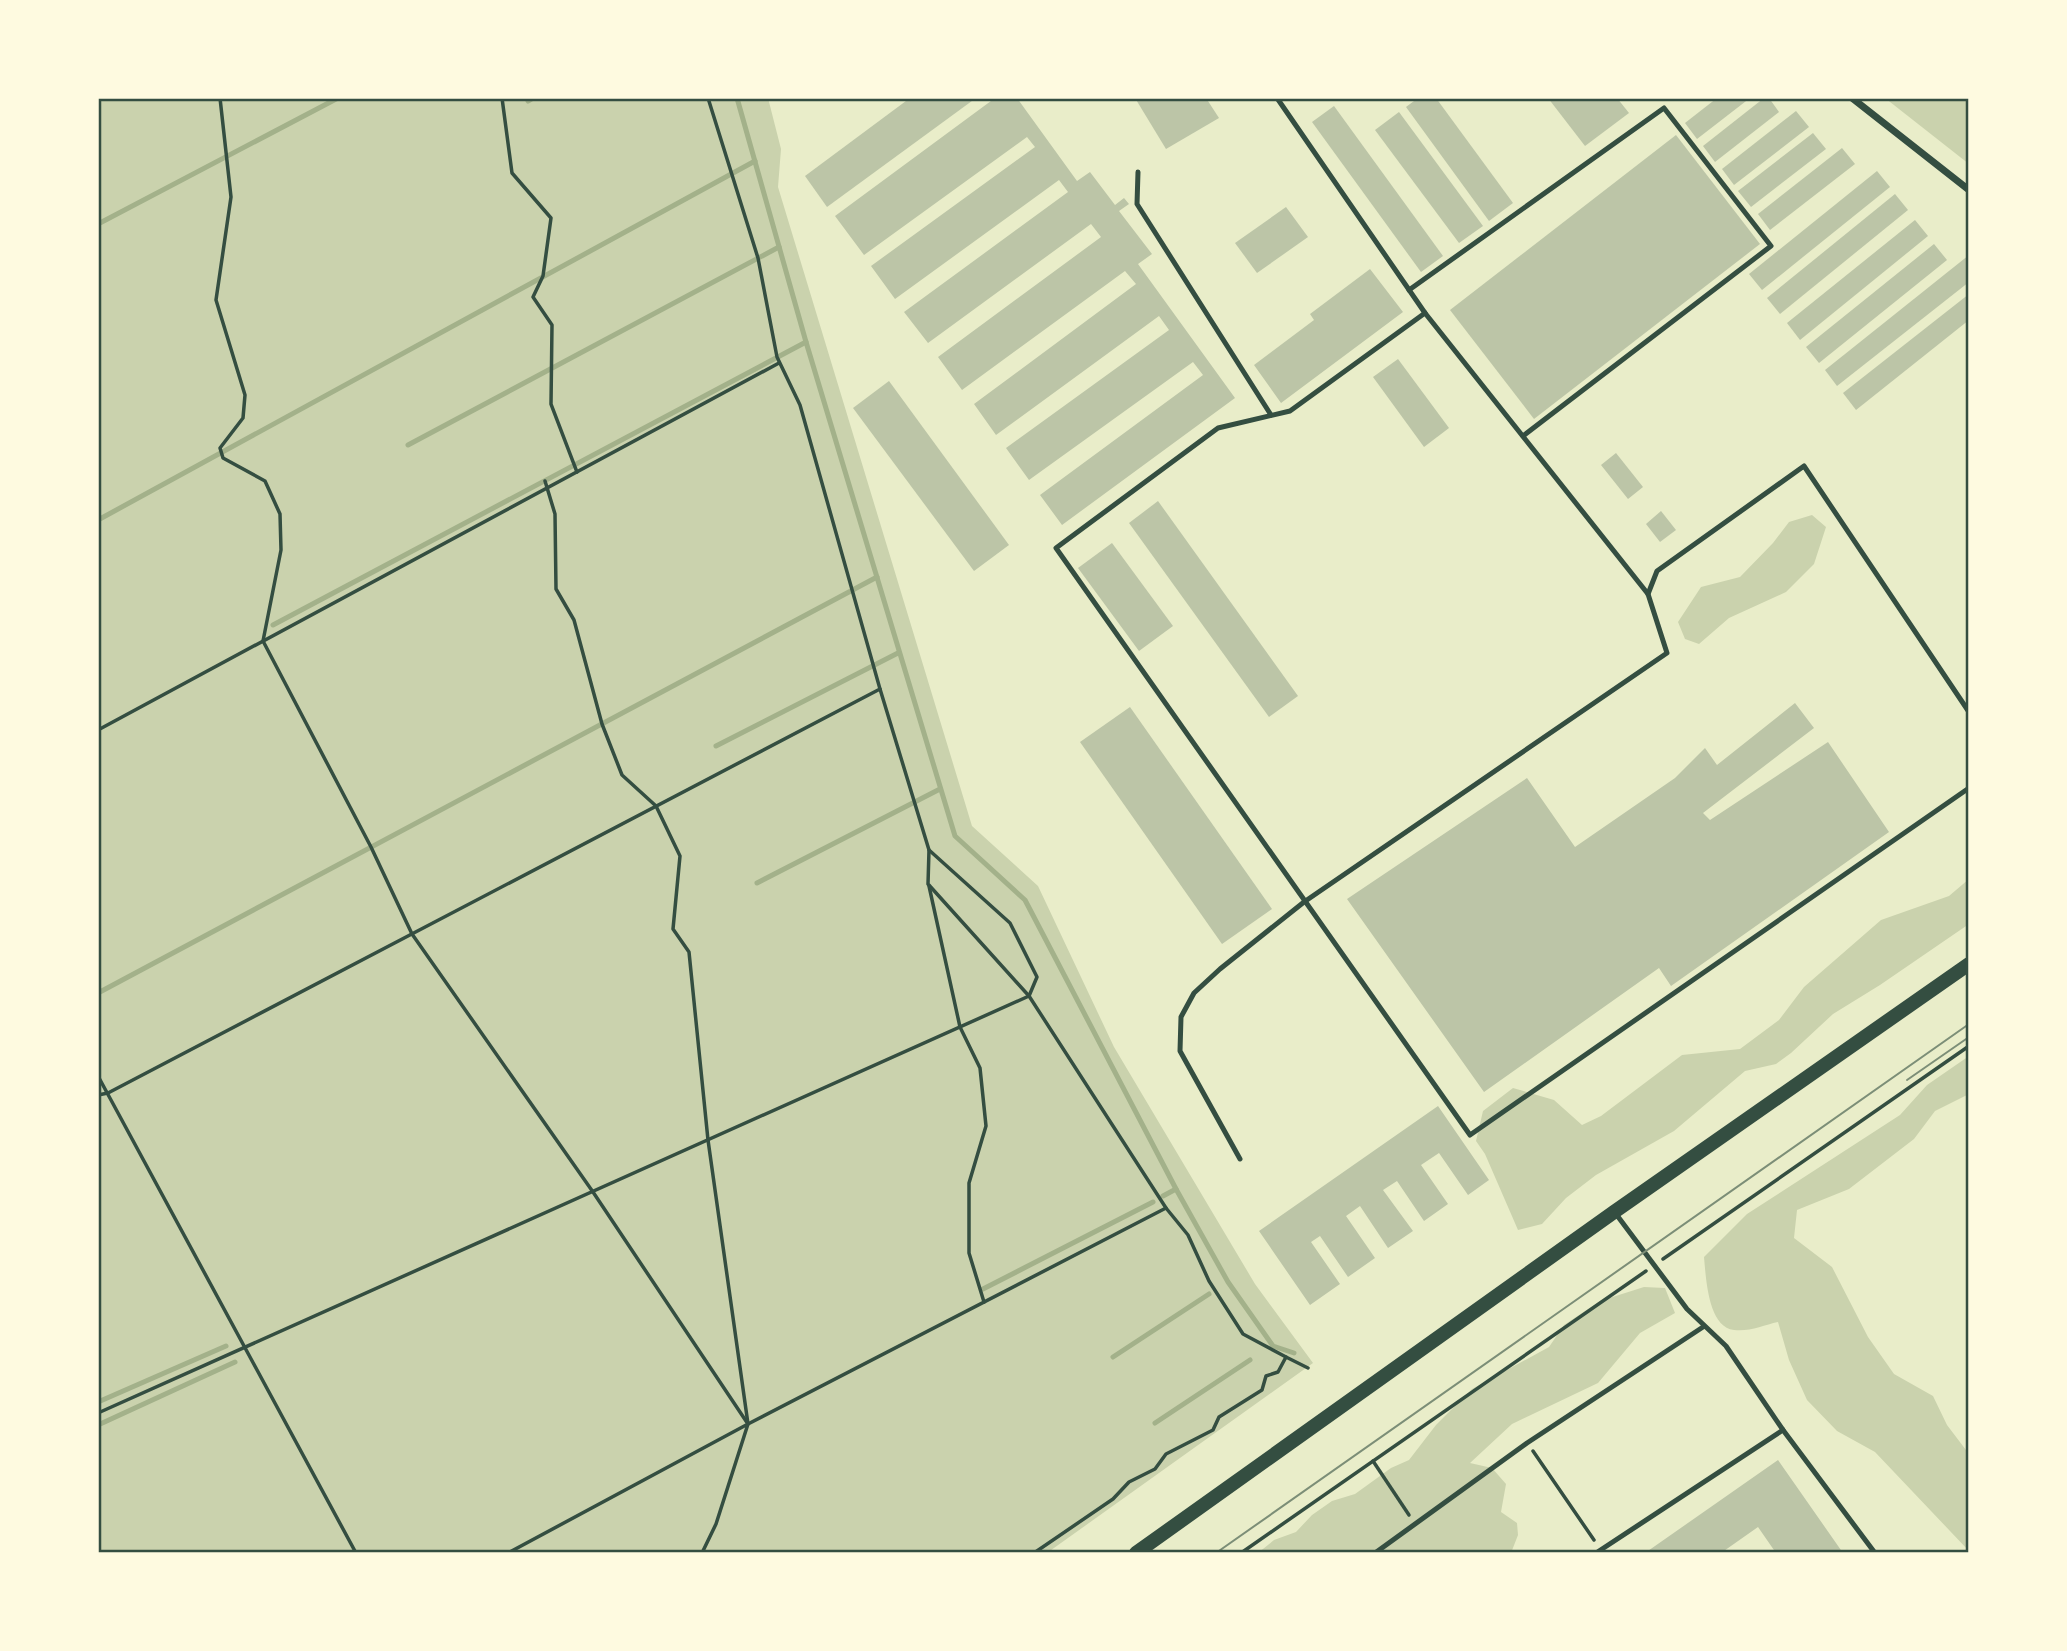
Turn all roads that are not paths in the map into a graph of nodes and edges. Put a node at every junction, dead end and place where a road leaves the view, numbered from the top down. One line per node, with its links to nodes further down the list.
1 (1277, 98): 5 (lane)
2 (1852, 98): 4 (street)
3 (1138, 172): 7 (lane)
4 (1969, 190)
5 (1409, 290): 6 (lane); 8 (lane)
6 (1425, 313): 7 (lane); 8 (lane)
7 (1271, 415): 12 (lane)
8 (1523, 436): 9 (lane)
9 (1648, 594): 10 (lane); 12 (lane)
10 (1969, 712)
11 (1969, 788): 12 (lane)
12 (1304, 902): 14 (lane)
13 (1969, 964): 15 (main road)
14 (1240, 1159)
15 (1614, 1212): 16 (lane); 19 (main road)
16 (1703, 1327): 17 (lane); 20 (lane)
17 (1783, 1430): 18 (lane); 21 (lane)
18 (1599, 1551)
19 (1136, 1553)
20 (1375, 1553)
21 (1875, 1553)

